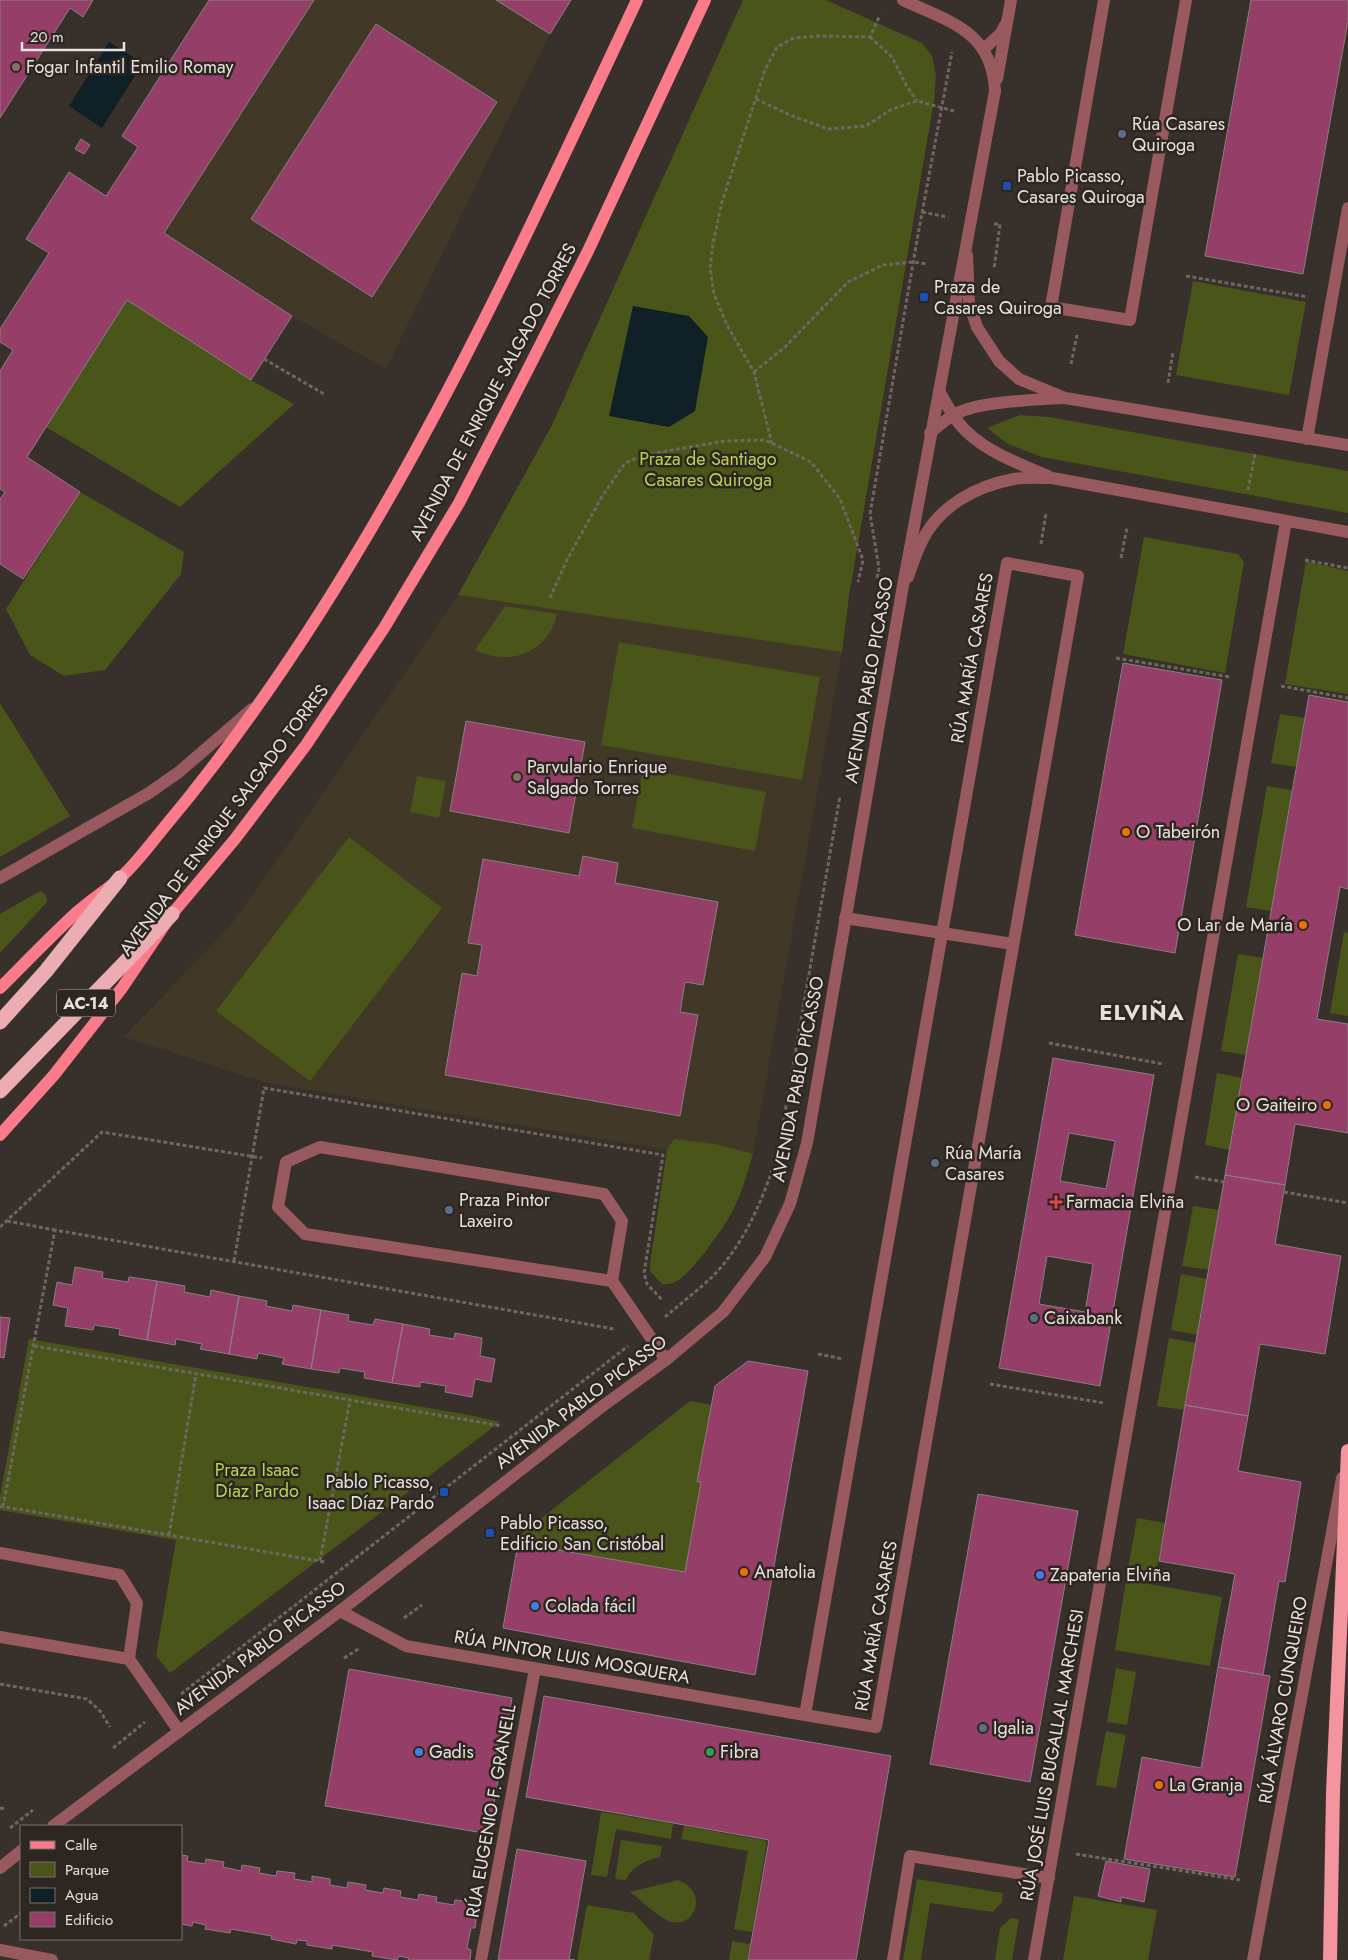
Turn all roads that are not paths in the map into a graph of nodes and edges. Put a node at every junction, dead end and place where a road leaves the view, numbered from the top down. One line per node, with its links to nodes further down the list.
1 (637, 0): 22 (main road)
2 (705, 0): 25 (main road, AVENIDA DE ENRIQUE SALGADO TORRES)
3 (903, 0): 8 (street)
4 (1011, 0): 7 (street, AVENIDA PABLO PICASSO)
5 (1104, 0): 6 (street)
6 (1186, 0)
7 (1007, 22): 8 (street, AVENIDA PABLO PICASSO); 9 (street, AVENIDA PABLO PICASSO)
8 (984, 49): 9 (street, AVENIDA PABLO PICASSO)
9 (995, 91): 11 (street, AVENIDA PABLO PICASSO)
10 (1348, 208): 16 (street)
11 (967, 243): 12 (street, AVENIDA PABLO PICASSO); 13 (street)
12 (939, 391): 14 (street); 15 (street, AVENIDA PABLO PICASSO)
13 (1065, 398): 14 (street); 16 (street)
14 (953, 415): 15 (street); 18 (street)
15 (930, 433): 21 (street, AVENIDA PABLO PICASSO)
16 (1307, 438): 17 (street)
17 (1348, 445)
18 (1052, 478): 19 (street); 21 (street)
19 (1286, 521): 20 (street); 47 (street, RÚA JOSÉ LUIS BUGALLAL MARCHESI)
20 (1348, 532)
21 (902, 591): 26 (street, AVENIDA PABLO PICASSO)
22 (261, 701): 23 (street); 24 (main road)
23 (0, 878)
24 (120, 878): 29 (main road); 30 (highway, AC-14)
25 (172, 914): 31 (highway, AC-14); 32 (main road, AVENIDA DE ENRIQUE SALGADO TORRES)
26 (845, 918): 27 (street); 34 (street, AVENIDA PABLO PICASSO)
27 (942, 933): 28 (street); 28 (street, RÚA MARÍA CASARES); 42 (street, RÚA MARÍA CASARES)
28 (1013, 944): 42 (street, RÚA MARÍA CASARES)
29 (0, 988)
30 (0, 1022)
31 (0, 1091)
32 (0, 1134)
33 (612, 1281): 33 (street); 34 (street)
34 (666, 1360): 38 (street, AVENIDA PABLO PICASSO)
35 (1348, 1446): 53 (street, RÚA ÁLVARO CUNQUEIRO)
36 (1348, 1451): 54 (highway)
37 (0, 1553): 40 (street)
38 (340, 1611): 41 (street, RÚA PINTOR LUIS MOSQUERA); 43 (street, AVENIDA PABLO PICASSO)
39 (0, 1637): 40 (street)
40 (129, 1659): 43 (street)
41 (535, 1669): 42 (street, RÚA PINTOR LUIS MOSQUERA); 50 (street, RÚA EUGENIO F. GRANELL)
42 (805, 1715)
43 (179, 1731): 44 (street, AVENIDA PABLO PICASSO)
44 (54, 1825)
45 (20, 1852): 46 (street)
46 (0, 1868)
47 (1049, 1878): 51 (street); 52 (street, RÚA JOSÉ LUIS BUGALLAL MARCHESI)
48 (0, 1950): 49 (street)
49 (52, 1960)
50 (481, 1960)
51 (893, 1960)
52 (1034, 1960)
53 (1253, 1960)
54 (1330, 1960)

